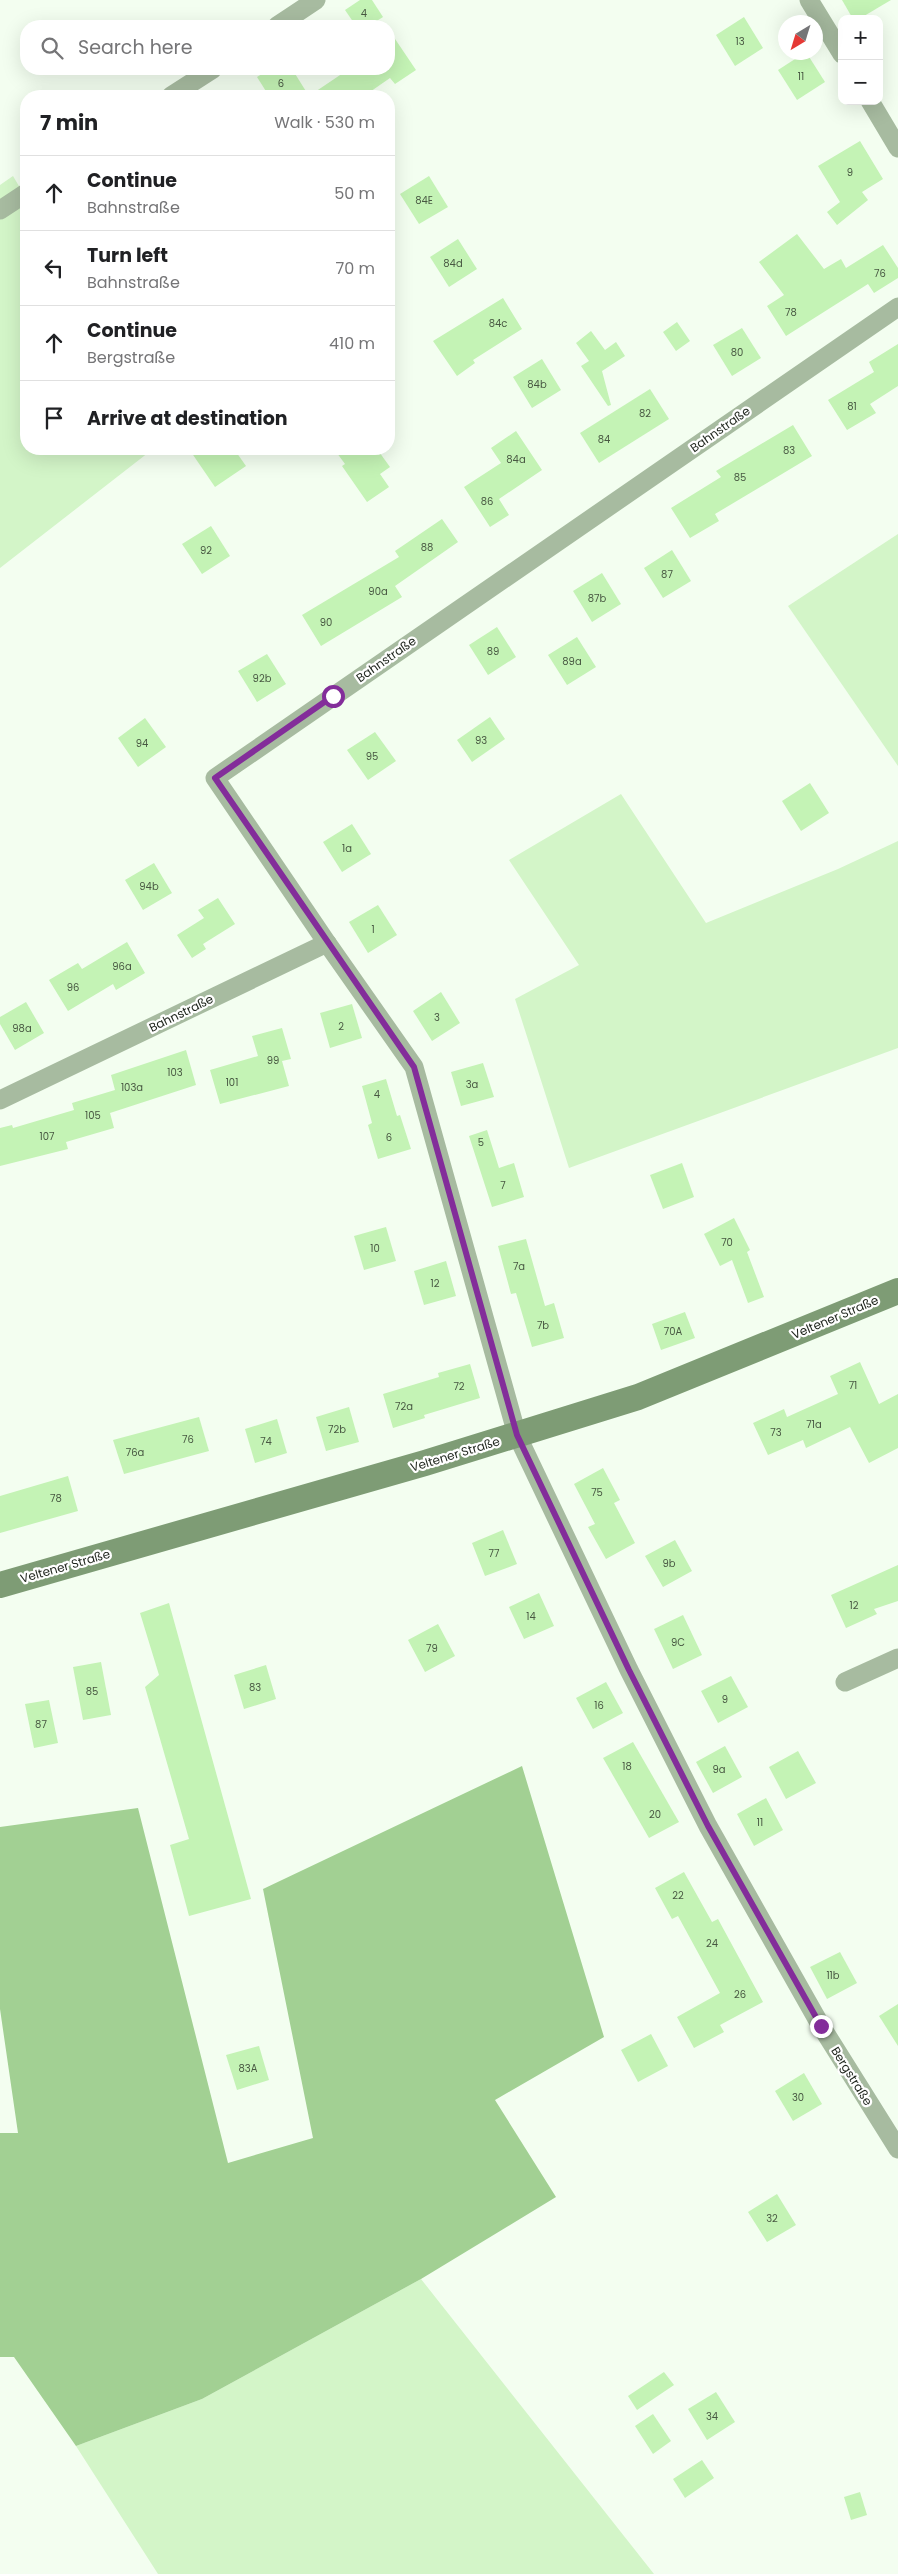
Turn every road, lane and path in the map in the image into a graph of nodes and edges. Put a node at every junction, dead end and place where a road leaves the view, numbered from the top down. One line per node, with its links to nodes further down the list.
1 (316, 0): 3 (street)
2 (810, 0): 4 (street)
3 (286, 20)
4 (838, 47)
5 (204, 75): 6 (street)
6 (180, 90)
7 (872, 105): 8 (street)
8 (898, 148)
9 (20, 196): 10 (street)
10 (0, 210)
11 (898, 307): 12 (street, Bahnstraße)
12 (327, 943): 13 (street, Bahnstraße); 15 (street, Bergstraße)
13 (0, 1100)
14 (898, 1290): 15 (main road, Veltener Straße)
15 (517, 1435): 16 (main road, Veltener Straße); 19 (street, Bergstraße)
16 (0, 1585)
17 (898, 1658): 18 (street)
18 (845, 1682)
19 (898, 2149)

